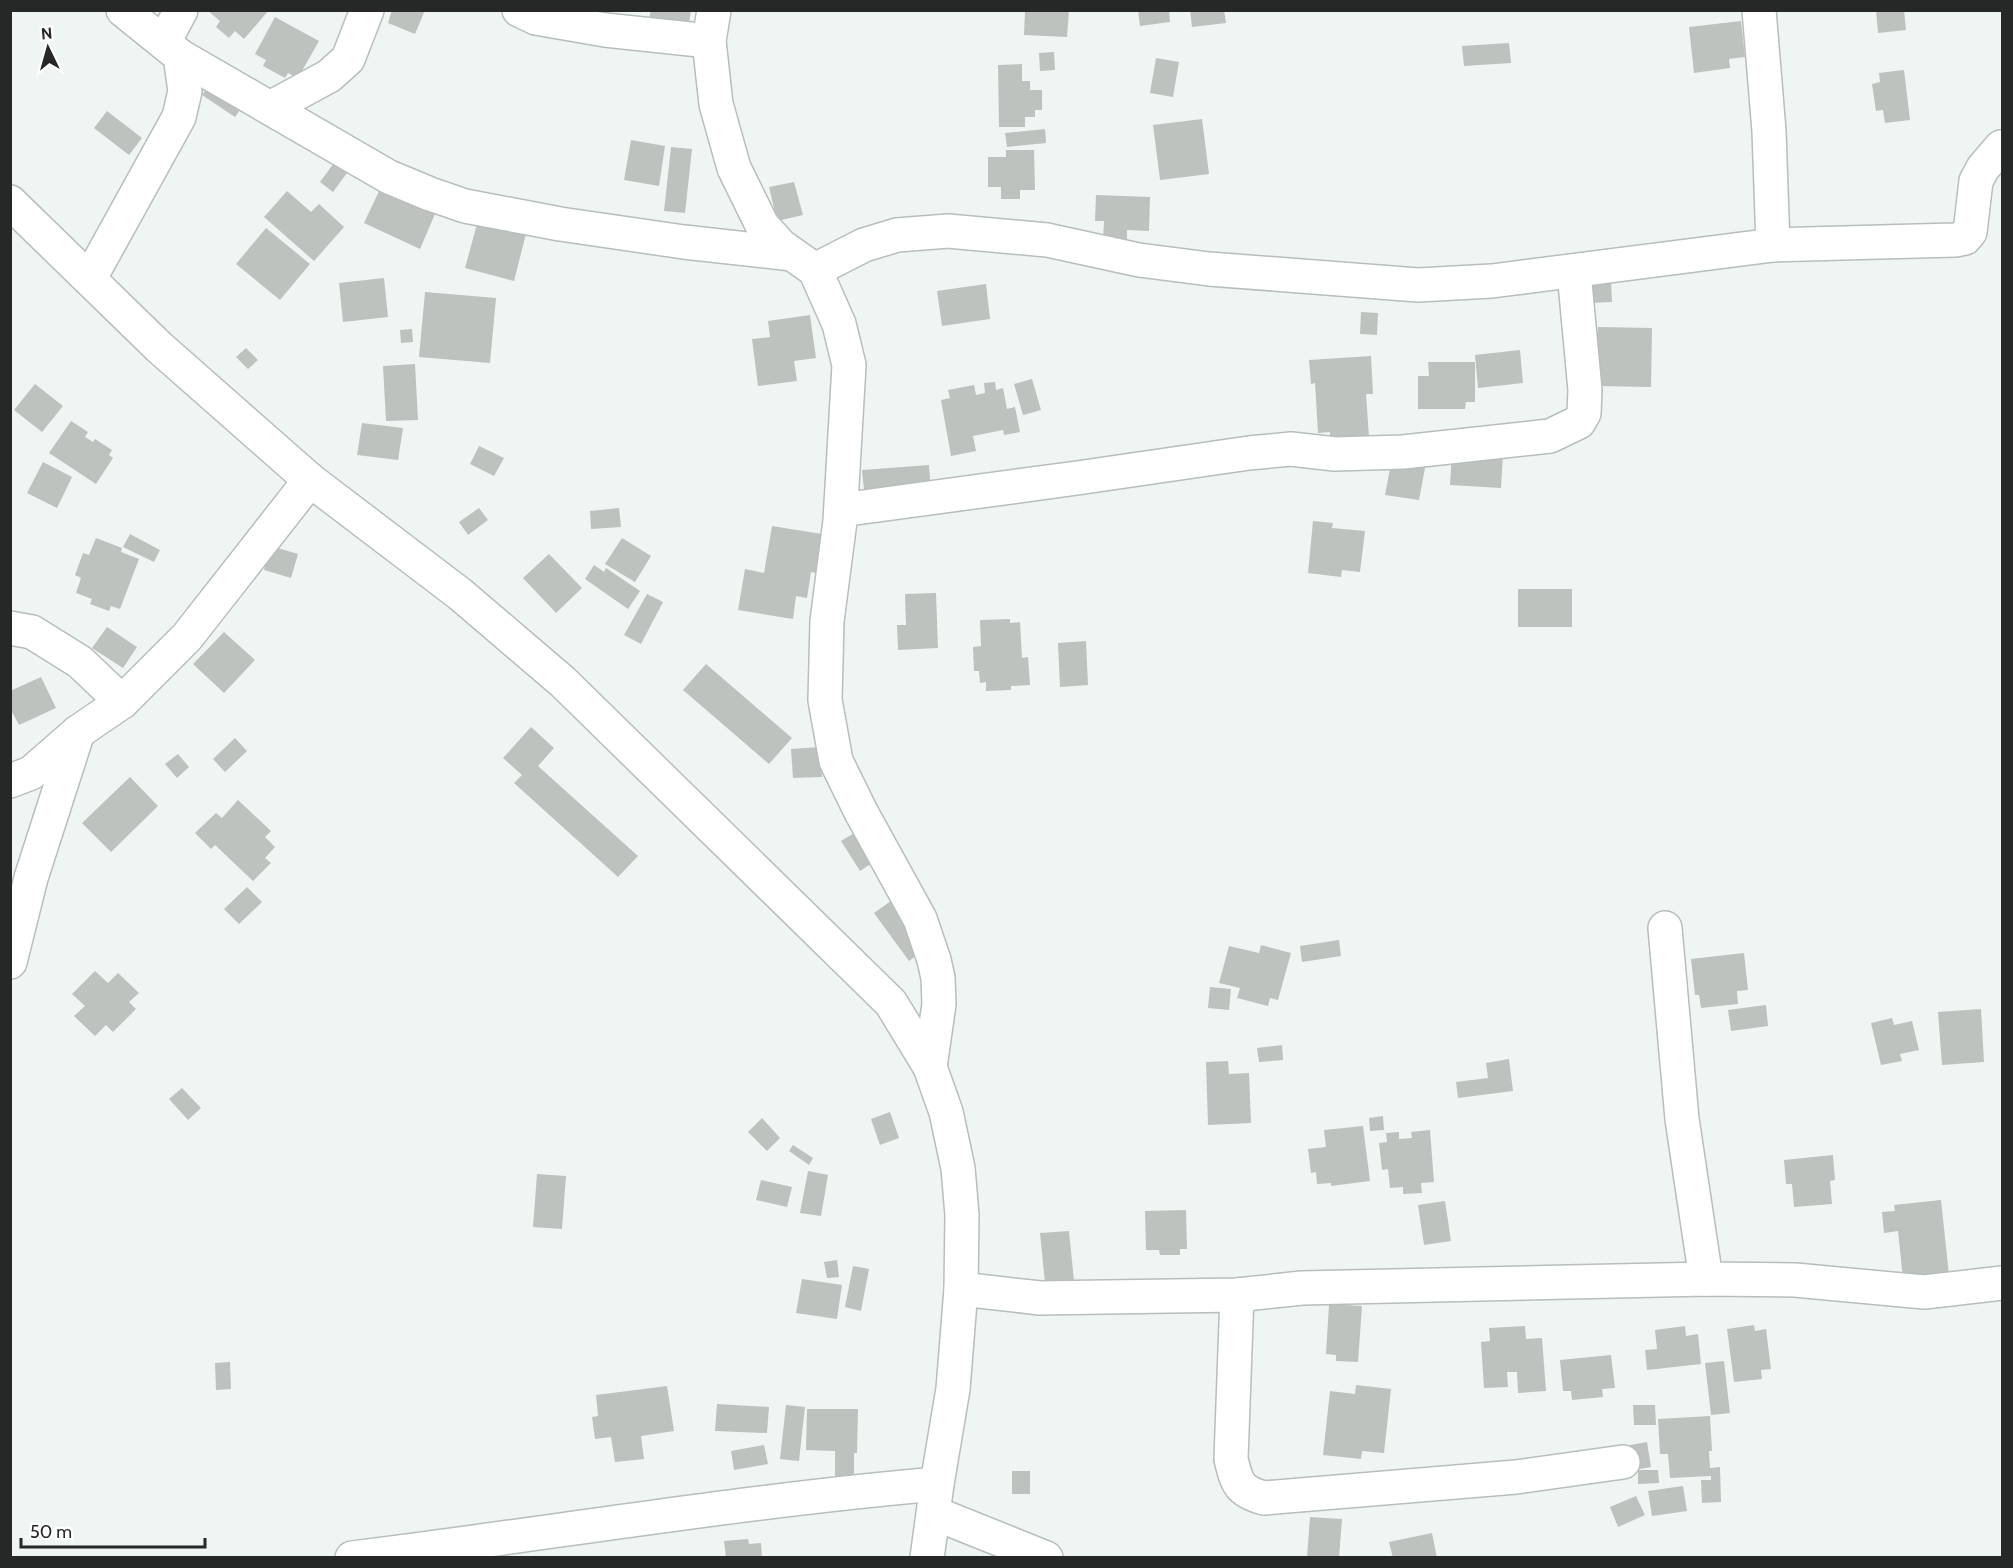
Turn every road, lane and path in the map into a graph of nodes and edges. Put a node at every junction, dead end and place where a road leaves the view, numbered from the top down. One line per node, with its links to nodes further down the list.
1 (123, 10): 7 (street)
2 (181, 10): 7 (street)
3 (367, 10): 8 (street)
4 (519, 10): 6 (street)
5 (1759, 10): 11 (street)
6 (711, 26): 12 (street)
7 (172, 49): 8 (street); 14 (street)
8 (270, 108): 12 (street)
9 (2001, 147): 11 (street)
10 (10, 202): 14 (street)
11 (1773, 245): 13 (street)
12 (803, 262): 13 (street); 16 (street)
13 (1574, 272): 16 (street)
14 (90, 278): 15 (street)
15 (310, 480): 18 (street); 23 (street)
16 (841, 510): 23 (street)
17 (10, 628): 18 (street)
18 (122, 702): 19 (street)
19 (78, 732): 20 (street); 22 (street)
20 (10, 781)
21 (1665, 928): 24 (street)
22 (10, 962)
23 (930, 1067): 26 (street)
24 (1706, 1279): 25 (street); 27 (street)
25 (2002, 1283)
26 (961, 1289): 27 (street); 29 (street)
27 (1237, 1295): 28 (street)
28 (1623, 1462)
29 (935, 1498): 30 (street); 31 (street); 32 (street)
30 (352, 1557)
31 (927, 1557)
32 (1046, 1557)

